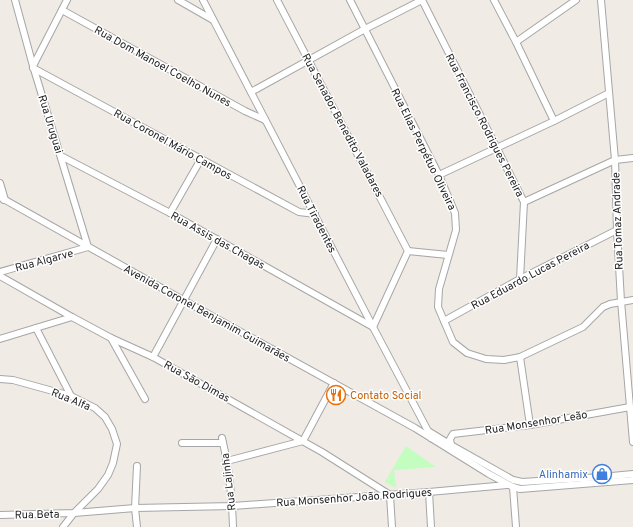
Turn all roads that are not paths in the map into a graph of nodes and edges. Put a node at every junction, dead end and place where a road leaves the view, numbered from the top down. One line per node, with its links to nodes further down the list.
1 (15, 0): 16 (street, Rua Uruguai)
2 (68, 0): 11 (street)
3 (178, 0): 12 (street)
4 (203, 0): 12 (street, Rua Tiradentes)
5 (277, 0): 15 (street, Rua Senador Benedito Valadares)
6 (350, 0): 13 (street, Rua Elias Perpétuo Oliveira)
7 (422, 0): 13 (street); 21 (street, Rua Francisco Rodrigues Pereira)
8 (494, 0): 14 (street)
9 (576, 0): 14 (street)
10 (601, 0): 18 (street, Rua Tomaz Andrade)
11 (62, 10): 16 (street); 19 (street, Rua Dom Manoel Coelho Nunes)
12 (213, 20): 17 (street, Rua Tiradentes)
13 (365, 29): 15 (street); 26 (street, Rua Elias Perpétuo Oliveira)
14 (516, 42): 20 (street)
15 (308, 60): 17 (street); 35 (street, Rua Senador Benedito Valadares)
16 (33, 67): 22 (street, Rua Uruguai); 23 (street, Rua Coronel Mário Campos)
17 (251, 92): 19 (street, Rua Tiradentes)
18 (609, 92): 20 (street); 25 (street, Rua Tomaz Andrade)
19 (266, 120): 31 (street, Rua Tiradentes)
20 (554, 121): 21 (street)
21 (498, 148): 26 (street); 29 (street, Rua Francisco Rodrigues Pereira)
22 (61, 156): 30 (street, Rua Assis das Chagas); 34 (street, Rua Uruguai)
23 (201, 158): 30 (street); 31 (street, Rua Coronel Mário Campos)
24 (633, 158): 25 (street)
25 (615, 160): 29 (street); 32 (street, Rua Tomaz Andrade)
26 (439, 175): 36 (street, Rua Elias Perpétuo Oliveira)
27 (0, 183): 28 (street)
28 (2, 199): 34 (street, Avenida Coronel Benjamim Guimarães)
29 (524, 202): 39 (street, Rua Francisco Rodrigues Pereira)
30 (170, 213): 33 (street, Rua Assis das Chagas)
31 (315, 214): 45 (street, Rua Tiradentes)
32 (617, 230): 39 (street, Rua Eduardo Lucas Pereira); 42 (street, Rua Tomaz Andrade)
33 (217, 239): 40 (street); 45 (street, Rua Assis das Chagas)
34 (88, 247): 37 (street, Rua Algarve); 40 (street, Avenida Coronel Benjamim Guimarães)
35 (408, 251): 36 (street); 45 (street)
36 (448, 255): 44 (street, Rua Elias Perpétuo Oliveira)
37 (0, 272)
38 (0, 276): 43 (street, Rua São Dimas)
39 (520, 279): 44 (street, Rua Eduardo Lucas Pereira)
40 (183, 300): 49 (street); 52 (street, Avenida Coronel Benjamim Guimarães)
41 (633, 300): 42 (street, Rua Elias Perpétuo Oliveira)
42 (621, 301): 50 (street, Rua Elias Perpétuo Oliveira); 55 (street, Rua Tomaz Andrade)
43 (72, 317): 46 (street); 47 (street, Rua São Dimas)
44 (444, 321): 50 (street, Rua Elias Perpétuo Oliveira)
45 (373, 327): 58 (street, Rua Tiradentes)
46 (36, 328): 48 (street); 53 (street)
47 (111, 338): 49 (street, Rua São Dimas); 54 (street)
48 (0, 339)
49 (153, 357): 60 (street, Rua São Dimas)
50 (520, 357): 56 (street)
51 (0, 379): 53 (street, Rua Alfa)
52 (334, 383): 57 (street, Avenida Coronel Benjamim Guimarães); 60 (street)
53 (71, 396): 75 (street, Rua Alfa)
54 (145, 399)
55 (630, 407): 56 (street, Rua Monsenhor Leão); 61 (street, Rua Tomaz Andrade)
56 (530, 425): 63 (street, Rua Monsenhor Leão)
57 (415, 428): 58 (street, Avenida Coronel Benjamim Guimarães); 59 (street, Avenida Coronel Benjamim Guimarães)
58 (428, 431): 59 (street, Rua Tiradentes); 63 (street, Avenida Coronel Benjamim Guimarães)
59 (431, 438): 66 (street, Avenida Coronel Benjamim Guimarães)
60 (304, 441): 64 (street); 72 (street, Rua São Dimas)
61 (633, 442)
62 (182, 443): 64 (street, Rua Lajinha)
63 (451, 445): 69 (street, Avenida Coronel Benjamim Guimarães)
64 (227, 461): 73 (street, Rua Lajinha)
65 (137, 466): 74 (street)
66 (489, 474): 69 (street, Avenida Coronel Benjamim Guimarães); 70 (street)
67 (633, 474): 69 (street, Rua Monsenhor João Rodrigues)
68 (633, 480): 69 (street, Rua Monsenhor João Rodrigues)
69 (512, 484): 70 (street, Rua Monsenhor João Rodrigues); 82 (street)
70 (487, 486): 71 (street, Rua Monsenhor João Rodrigues)
71 (429, 492): 72 (street, Rua Monsenhor João Rodrigues); 81 (street)
72 (390, 494): 73 (street, Rua Monsenhor João Rodrigues); 80 (street)
73 (232, 506): 74 (street, Rua Monsenhor João Rodrigues); 79 (street, Rua Lajinha)
74 (135, 508): 75 (street, Rua Monsenhor João Rodrigues); 78 (street)
75 (74, 513): 76 (street, Rua Beta); 77 (street, Rua Alfa)
76 (0, 515)
77 (63, 527)
78 (137, 527)
79 (233, 527)
80 (392, 527)
81 (431, 527)
82 (516, 527)

